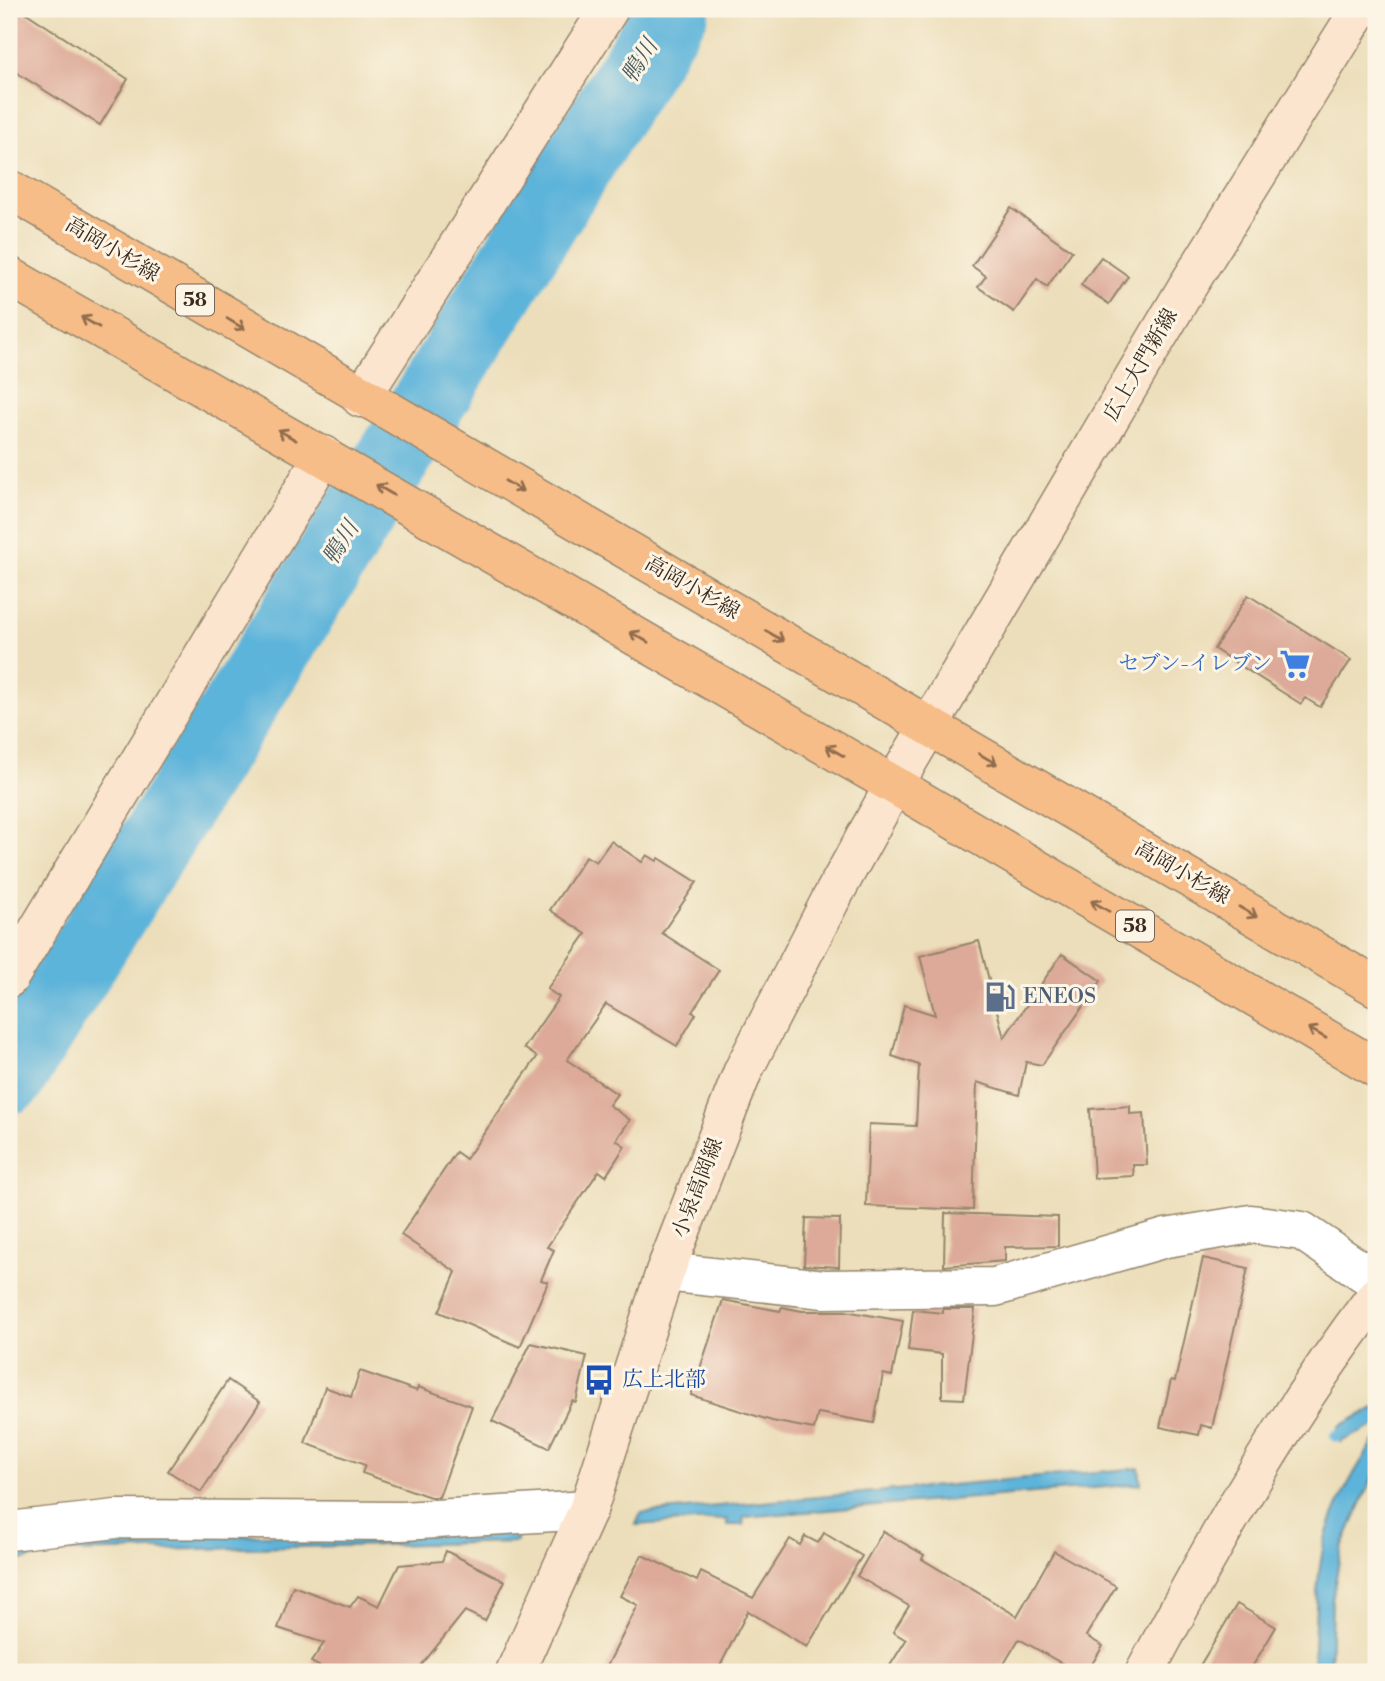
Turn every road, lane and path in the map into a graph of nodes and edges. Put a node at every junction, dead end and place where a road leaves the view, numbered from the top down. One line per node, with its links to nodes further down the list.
1 (610, 9): 5 (main road)
2 (1360, 9): 7 (main road, 広上大門新線)
3 (9, 189): 5 (main road, 高岡小杉線 / 58, one-way to 5)
4 (9, 276): 6 (main road, 58, one-way to 4)
5 (372, 404): 7 (main road, 高岡小杉線 / 58, one-way to 7)
6 (335, 462): 8 (main road, 58, one-way to 6); 9 (main road)
7 (930, 725): 8 (main road, 小泉高岡線); 10 (main road, 高岡小杉線 / 58, one-way to 10)
8 (894, 785): 11 (main road, 58, one-way to 8); 12 (main road, 小泉高岡線)
9 (9, 978)
10 (1376, 987)
11 (1376, 1068)
12 (665, 1272): 13 (street); 15 (main road, 小泉高岡線)
13 (1376, 1281)
14 (1376, 1296): 18 (main road)
15 (588, 1510): 16 (street); 17 (main road, 小泉高岡線)
16 (9, 1531)
17 (515, 1672)
18 (1144, 1672)

